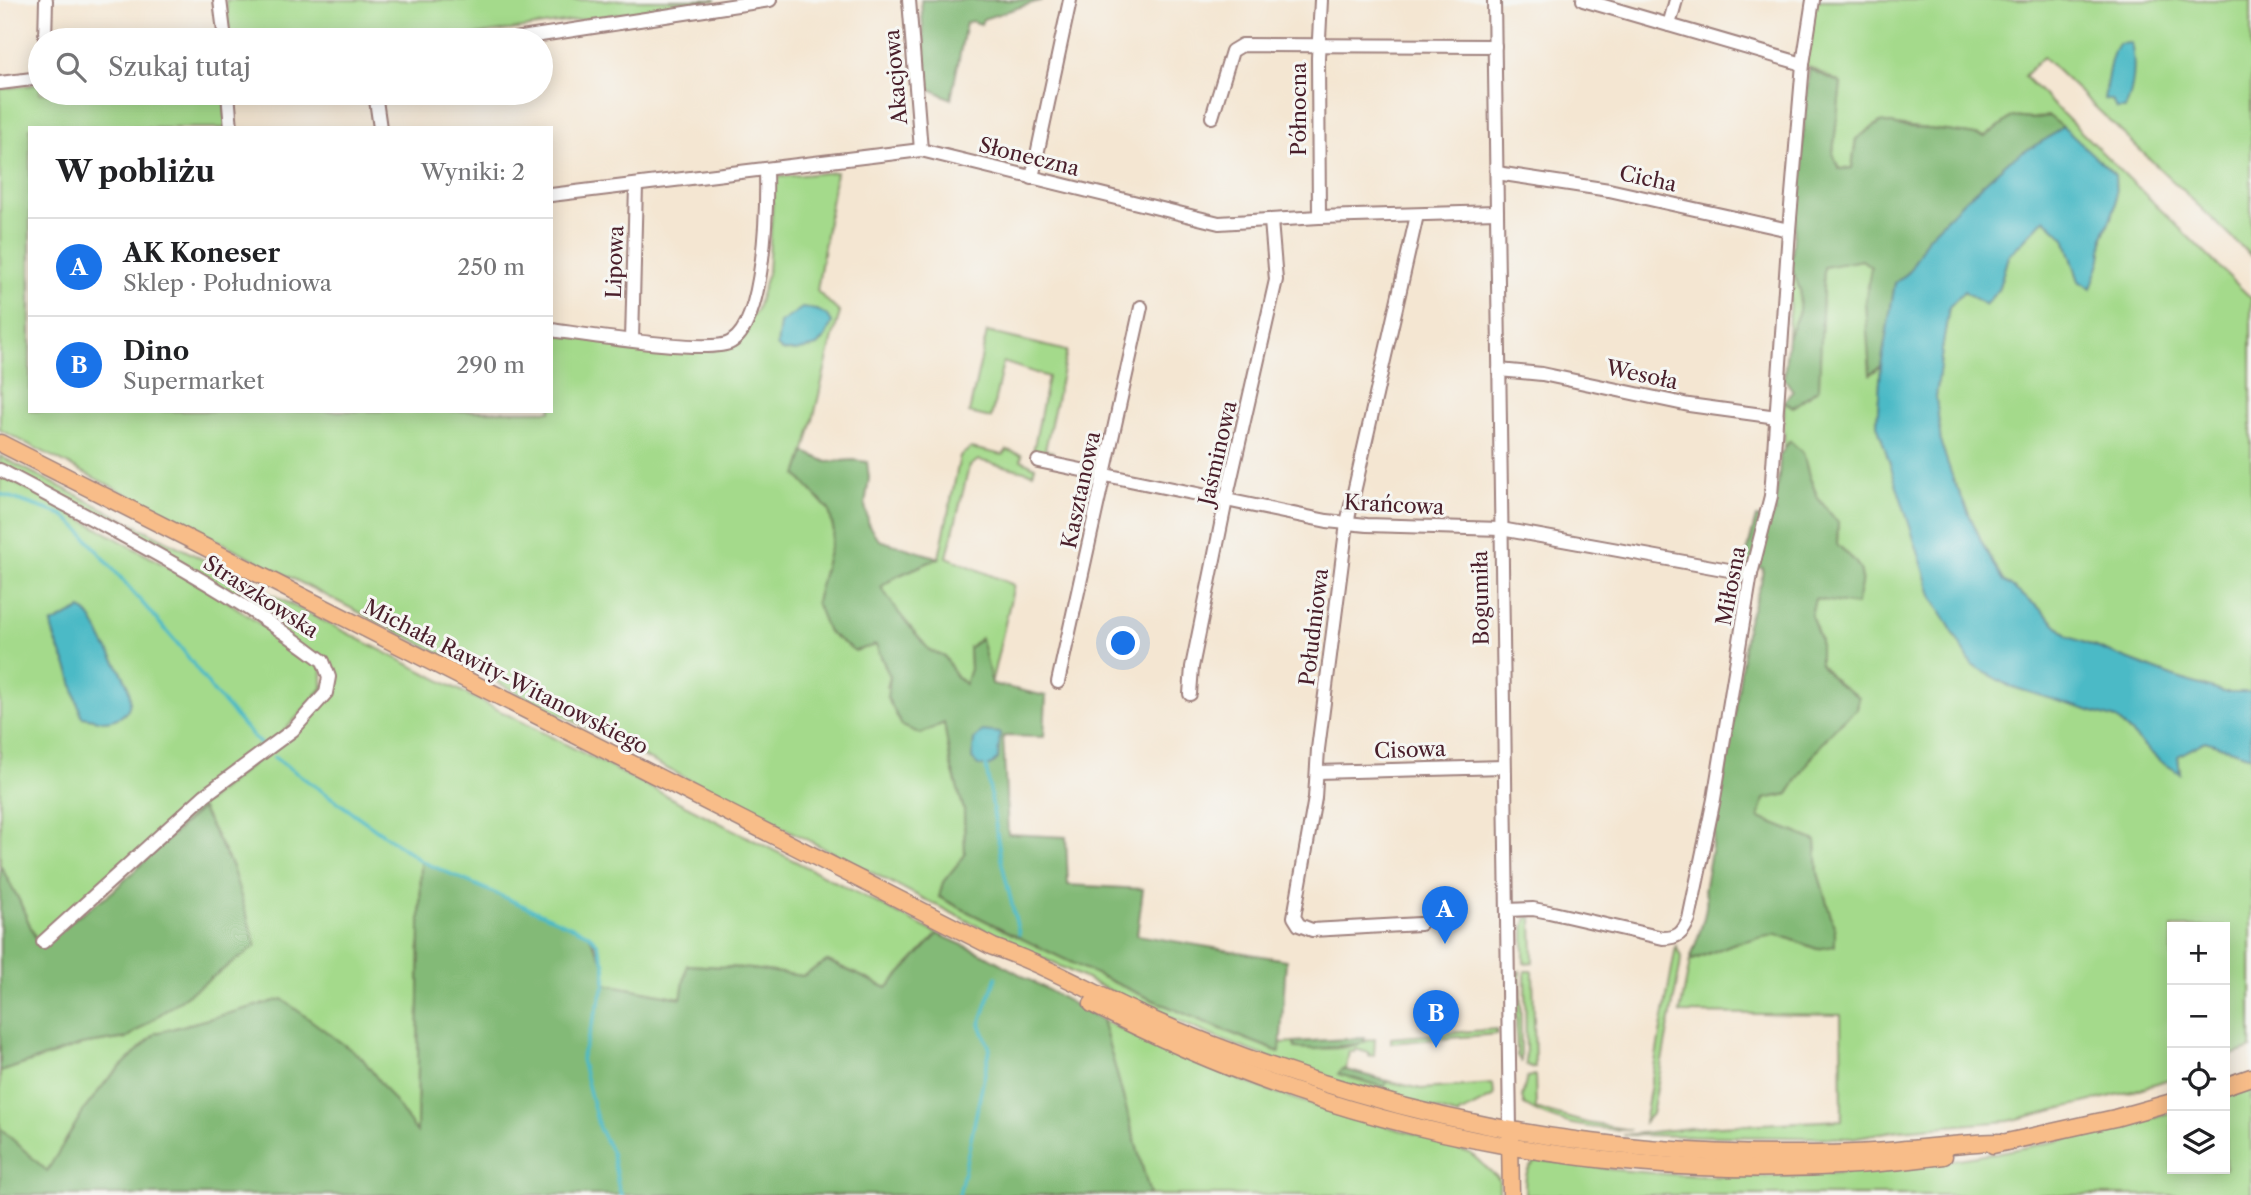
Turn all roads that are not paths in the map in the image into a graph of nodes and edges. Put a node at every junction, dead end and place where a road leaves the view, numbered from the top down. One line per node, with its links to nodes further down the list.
1 (46, 0): 12 (street)
2 (220, 0): 13 (street)
3 (769, 0): 14 (street)
4 (909, 0): 25 (street, Akacjowa)
5 (1070, 0): 28 (street)
6 (1321, 0): 15 (street, Północna)
7 (1494, 0): 16 (street, Bogumiła)
8 (1583, 0): 11 (street)
9 (1676, 0): 11 (street)
10 (1813, 0): 17 (street, Miłosna)
11 (1669, 25): 17 (street)
12 (45, 28)
13 (224, 28)
14 (553, 33)
15 (1319, 46): 16 (street); 22 (street); 33 (street, Północna)
16 (1495, 46): 27 (street, Bogumiła)
17 (1803, 64): 35 (street, Miłosna)
18 (28, 80): 19 (street)
19 (0, 83)
20 (229, 105): 23 (street)
21 (377, 105): 24 (street)
22 (1212, 117)
23 (231, 126)
24 (380, 126)
25 (921, 150): 26 (street, Słoneczna); 28 (street, Słoneczna)
26 (766, 169): 29 (street, Słoneczna); 38 (street)
27 (1497, 173): 31 (street, Bogumiła); 35 (street, Cicha)
28 (1032, 178): 34 (street, Słoneczna)
29 (636, 185): 30 (street, Słoneczna); 38 (street, Lipowa)
30 (553, 195)
31 (1497, 212): 32 (street, Słoneczna); 39 (street, Bogumiła)
32 (1417, 215): 33 (street, Słoneczna); 46 (street, Południowa)
33 (1319, 217): 34 (street, Słoneczna)
34 (1271, 221): 45 (street, Jaśminowa)
35 (1789, 230): 40 (street, Miłosna)
36 (1142, 307): 44 (street, Kasztanowa)
37 (553, 330): 38 (street)
38 (632, 340)
39 (1499, 370): 40 (street, Wesoła); 47 (street, Bogumiła)
40 (1777, 417): 48 (street, Miłosna)
41 (0, 443): 56 (main road, Michała Rawity-Witanowskiego)
42 (1038, 461): 44 (street, Krańcowa)
43 (0, 470): 55 (street, Straszkowska)
44 (1104, 475): 45 (street, Krańcowa); 49 (street, Kasztanowa)
45 (1226, 500): 46 (street, Krańcowa); 50 (street, Jaśminowa)
46 (1347, 523): 47 (street, Krańcowa); 52 (street, Południowa)
47 (1501, 529): 48 (street, Krańcowa); 51 (street, Bogumiła)
48 (1751, 574): 53 (street, Miłosna)
49 (1058, 682)
50 (1191, 694)
51 (1504, 767): 52 (street, Cisowa); 53 (street, Bogumiła)
52 (1317, 772): 54 (street, Południowa)
53 (1507, 910): 60 (street, Bogumiła)
54 (1420, 923)
55 (43, 942)
56 (993, 947): 60 (main road, Michała Rawity-Witanowskiego); 62 (main road, Michała Rawity-Witanowskiego)
57 (2251, 1077): 58 (main road)
58 (2230, 1084)
59 (2167, 1103): 61 (main road)
60 (1510, 1130): 61 (main road, Michała Rawity-Witanowskiego); 62 (main road, Bogumiła)
61 (2001, 1142): 62 (main road, Michała Rawity-Witanowskiego)
62 (1510, 1149): 63 (main road, Bogumiła)
63 (1511, 1195)

